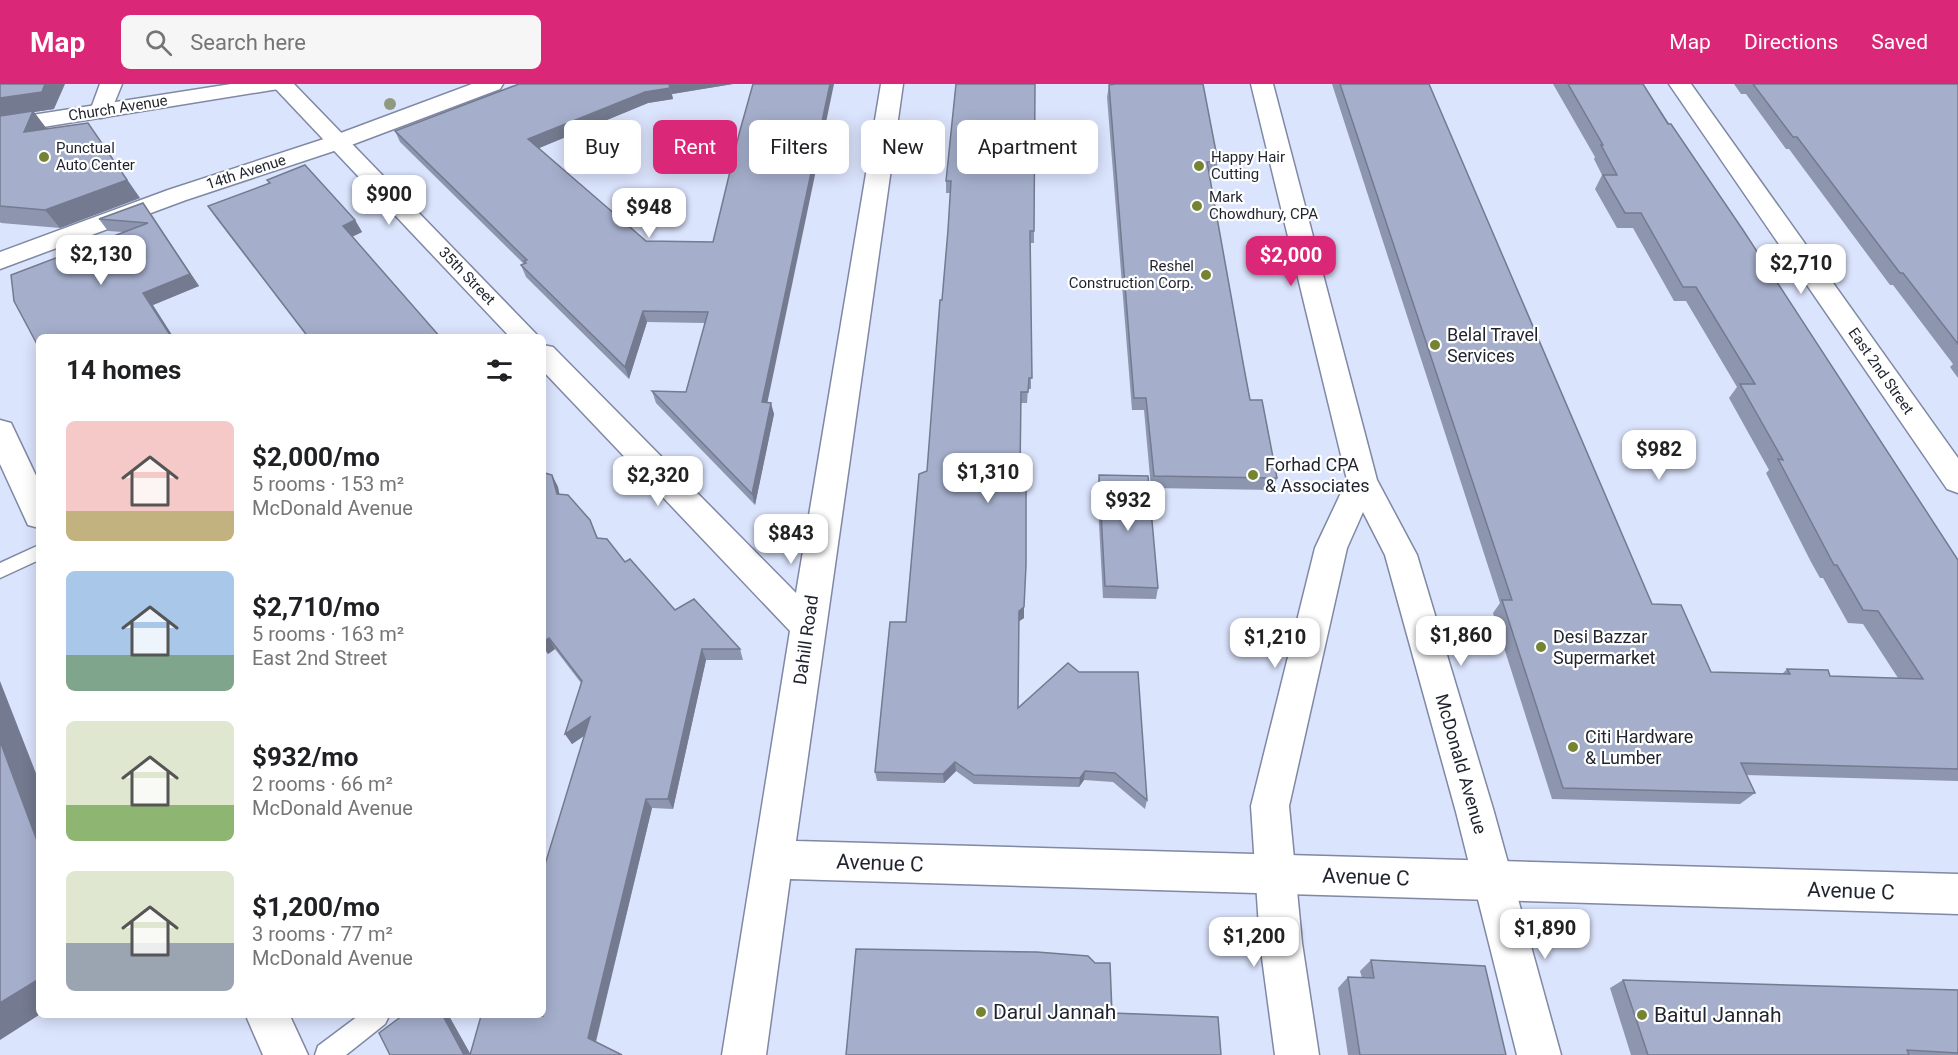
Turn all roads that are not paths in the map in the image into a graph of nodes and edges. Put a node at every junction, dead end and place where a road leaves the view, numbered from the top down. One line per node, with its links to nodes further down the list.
1 (111, 84): 8 (street)
2 (272, 84): 8 (street, Church Avenue)
3 (282, 84): 10 (street, 35th Street)
4 (492, 84): 10 (street, 14th Avenue)
5 (892, 84): 20 (street, Dahill Road)
6 (1262, 84): 15 (street, McDonald Avenue)
7 (1680, 84): 16 (street, East 2nd Street)
8 (101, 111): 9 (street, Church Avenue)
9 (0, 127)
10 (338, 142): 11 (street, 14th Avenue); 12 (street, 35th Street)
11 (0, 261)
12 (523, 334)
13 (546, 357): 20 (street)
14 (0, 431): 17 (street)
15 (1362, 480): 22 (street); 23 (street, McDonald Avenue)
16 (1958, 481)
17 (36, 509)
18 (36, 553): 19 (lane)
19 (0, 571)
20 (807, 627): 21 (street, Dahill Road)
21 (773, 859): 22 (street, Avenue C); 29 (street, Dahill Road)
22 (1276, 874): 23 (street, Avenue C); 30 (street)
23 (1493, 881): 24 (street, Avenue C); 31 (street, McDonald Avenue)
24 (1958, 894)
25 (269, 1018): 27 (street)
26 (374, 1018): 28 (lane)
27 (286, 1055)
28 (327, 1055)
29 (744, 1055)
30 (1297, 1055)
31 (1539, 1055)

